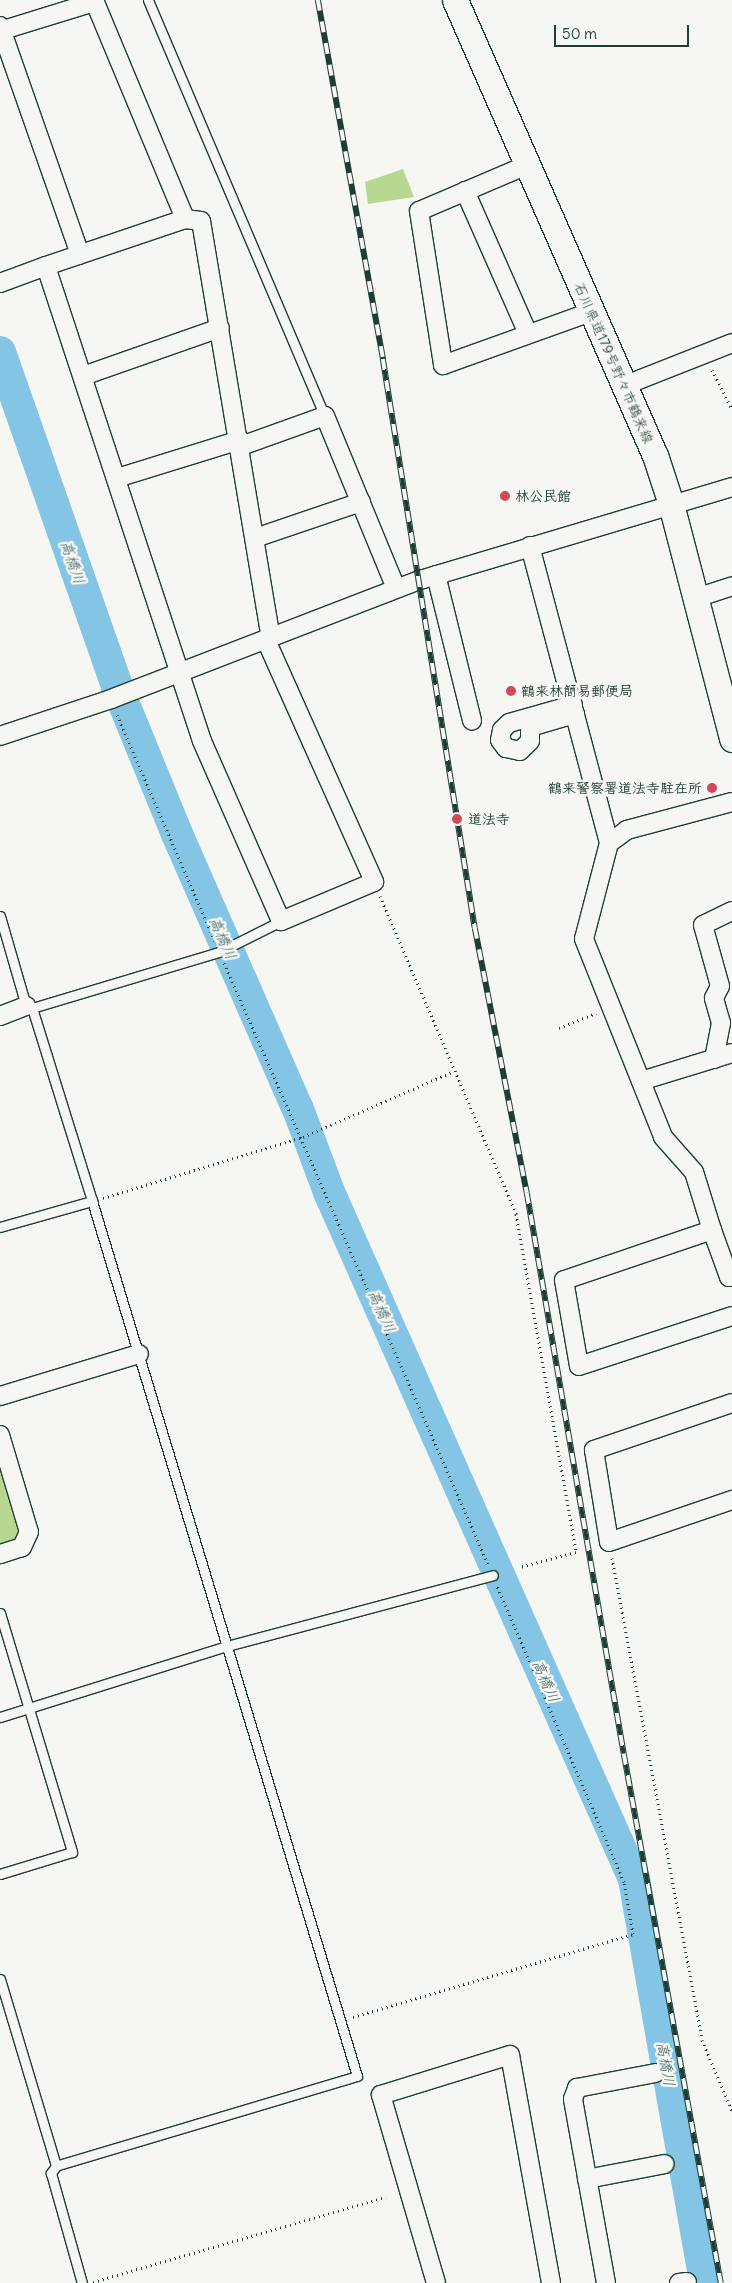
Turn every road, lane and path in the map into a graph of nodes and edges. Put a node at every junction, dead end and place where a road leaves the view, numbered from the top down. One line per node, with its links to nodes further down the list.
1 (148, 0): 19 (lane)
2 (455, 0): 5 (main road, 石川県道179号野々市鶴来線)
3 (94, 1): 4 (street); 7 (street)
4 (0, 29): 8 (street)
5 (527, 164): 6 (street); 11 (main road, 石川県道179号野々市鶴来線)
6 (465, 191): 13 (street); 13 (street)
7 (185, 219): 8 (street); 12 (street)
8 (80, 254): 9 (street)
9 (46, 266): 10 (street); 16 (street)
10 (0, 283)
11 (591, 312): 13 (street); 17 (main road, 石川県道179号野々市鶴来線)
12 (220, 328): 16 (street); 20 (street)
13 (528, 334)
14 (732, 343): 15 (street)
15 (704, 354): 17 (street); 18 (path)
16 (83, 376): 21 (street)
17 (623, 386): 24 (main road, 石川県道179号野々市鶴来線)
18 (732, 409)
19 (325, 416): 20 (street); 23 (street)
20 (240, 443): 21 (street); 25 (street)
21 (117, 478): 32 (street)
22 (732, 488): 24 (street)
23 (361, 502): 25 (street); 29 (street)
24 (671, 504): 26 (street); 30 (main road, 石川県道179号野々市鶴来線)
25 (255, 538): 31 (street)
26 (530, 546): 27 (street); 38 (street)
27 (436, 575): 29 (street); 34 (street)
28 (732, 586): 30 (street)
29 (396, 588): 31 (street)
30 (696, 598): 36 (main road, 石川県道179号野々市鶴来線)
31 (269, 639): 32 (street); 39 (street)
32 (180, 673): 33 (street); 42 (street)
33 (117, 697): 35 (street); 43 (path)
34 (472, 722)
35 (0, 736)
36 (732, 739)
37 (732, 802): 38 (street)
38 (609, 843): 46 (street)
39 (374, 882): 42 (street); 51 (path)
40 (732, 910): 44 (street)
41 (0, 916): 45 (lane)
42 (281, 921): 43 (lane)
43 (221, 951): 45 (lane); 53 (path)
44 (726, 984): 50 (street)
45 (29, 1007): 47 (street); 54 (lane)
46 (611, 1007): 48 (path); 52 (street)
47 (0, 1016)
48 (559, 1028)
49 (732, 1054): 50 (street)
50 (714, 1059): 52 (street)
51 (454, 1071): 53 (path); 66 (path)
52 (641, 1081): 56 (street)
53 (304, 1137): 54 (path); 67 (path)
54 (92, 1201): 55 (lane); 59 (lane)
55 (0, 1227)
56 (712, 1230): 57 (street); 58 (street)
57 (731, 1279)
58 (732, 1316)
59 (138, 1354): 60 (street); 69 (lane)
60 (0, 1396)
61 (732, 1403): 64 (street)
62 (0, 1435): 65 (street)
63 (732, 1500): 64 (street)
64 (609, 1542): 76 (path)
65 (0, 1554)
66 (520, 1567)
67 (492, 1575): 69 (lane); 74 (path)
68 (0, 1613): 70 (lane)
69 (227, 1646): 70 (lane); 74 (lane)
70 (29, 1708): 71 (lane); 72 (lane)
71 (0, 1717)
72 (0, 1874)
73 (0, 1979): 78 (lane)
74 (340, 2021): 78 (lane)
75 (656, 2073): 79 (street)
76 (732, 2110)
77 (666, 2164): 79 (street)
78 (56, 2166): 81 (lane)
79 (587, 2179): 85 (street)
80 (386, 2197): 82 (path)
81 (82, 2283)
82 (90, 2283)
83 (436, 2283): 84 (street)
84 (551, 2283)
85 (606, 2283)

